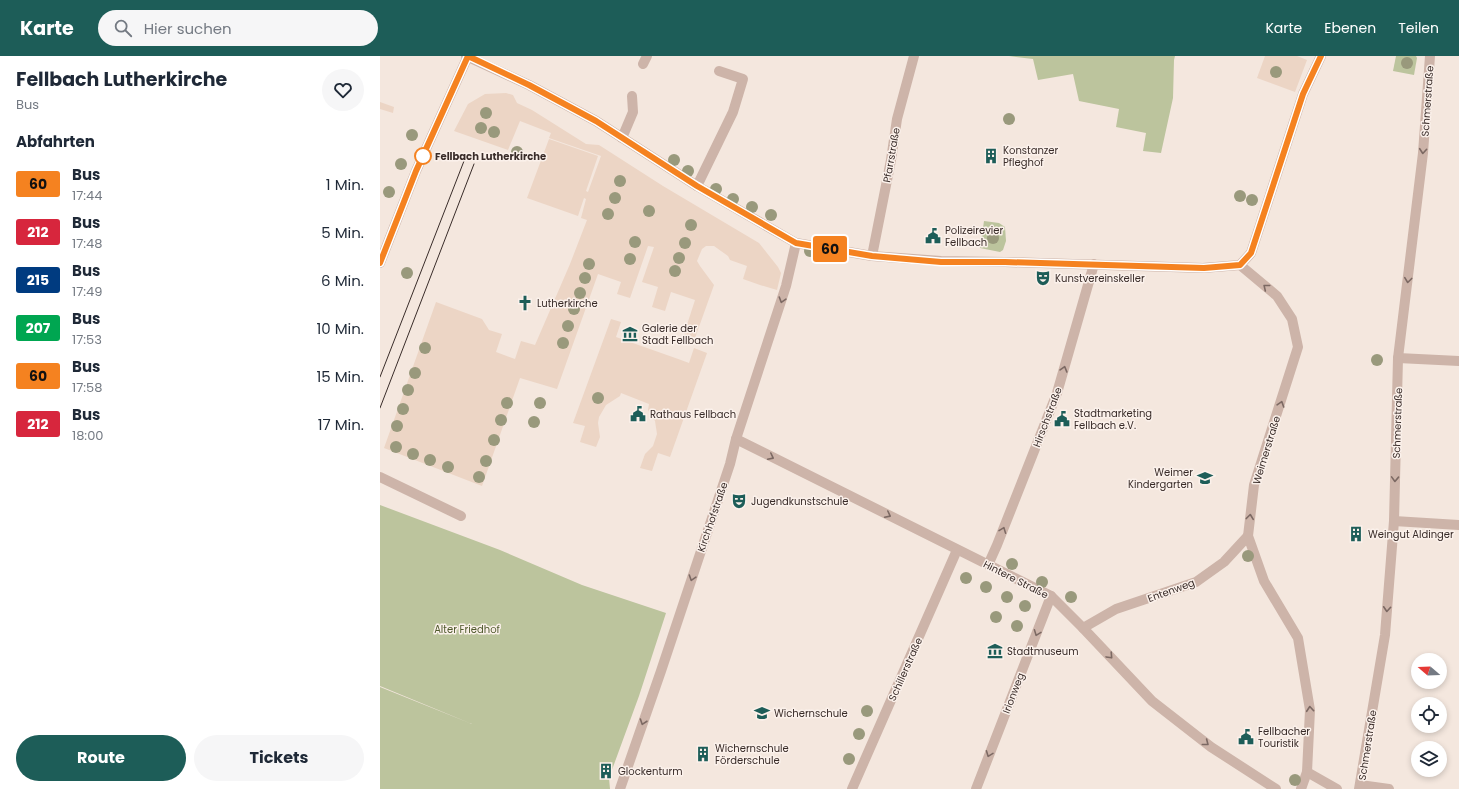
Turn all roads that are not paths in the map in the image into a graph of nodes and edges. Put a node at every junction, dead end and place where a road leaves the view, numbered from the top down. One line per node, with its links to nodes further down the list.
1 (467, 56): 7 (street); 11 (street)
2 (914, 56): 10 (street, Pfarrstraße)
3 (1321, 56): 13 (street)
4 (1430, 56): 14 (street, Schmerstraße, one-way to 14)
5 (719, 71): 8 (street)
6 (632, 96): 7 (street)
7 (622, 138): 8 (street)
8 (697, 186): 9 (street)
9 (796, 243): 10 (street); 16 (street, Kirchhofstraße, one-way to 16)
10 (872, 256): 12 (street)
11 (380, 263)
12 (1094, 264): 13 (street); 23 (street, Hirschstraße, one-way to 12)
13 (1240, 265): 21 (street, Weimerstraße, one-way to 13)
14 (1398, 358): 15 (street); 19 (street, Schmerstraße, one-way to 19)
15 (1459, 361)
16 (736, 440): 22 (street, Hintere Straße, one-way to 22); 28 (street, Kirchhofstraße, one-way to 28)
17 (380, 476): 18 (street)
18 (461, 516)
19 (1394, 521): 20 (street); 27 (street, Schmerstraße, one-way to 27)
20 (1459, 525)
21 (1248, 536): 25 (street, Entenweg); 26 (street, Weimerstraße, one-way to 21)
22 (957, 550): 23 (street, Hintere Straße); 29 (street, Schillerstraße)
23 (988, 565): 24 (street, Hintere Straße)
24 (1051, 596): 25 (street, Hintere Straße); 30 (street, Irionweg, one-way to 30)
25 (1083, 628): 31 (street, Hintere Straße, one-way to 31)
26 (1307, 772): 32 (street, Weimerstraße); 33 (street)
27 (1360, 787): 34 (street)
28 (620, 789)
29 (852, 789)
30 (976, 789)
31 (1276, 789)
32 (1301, 789)
33 (1337, 789)
34 (1389, 789)

